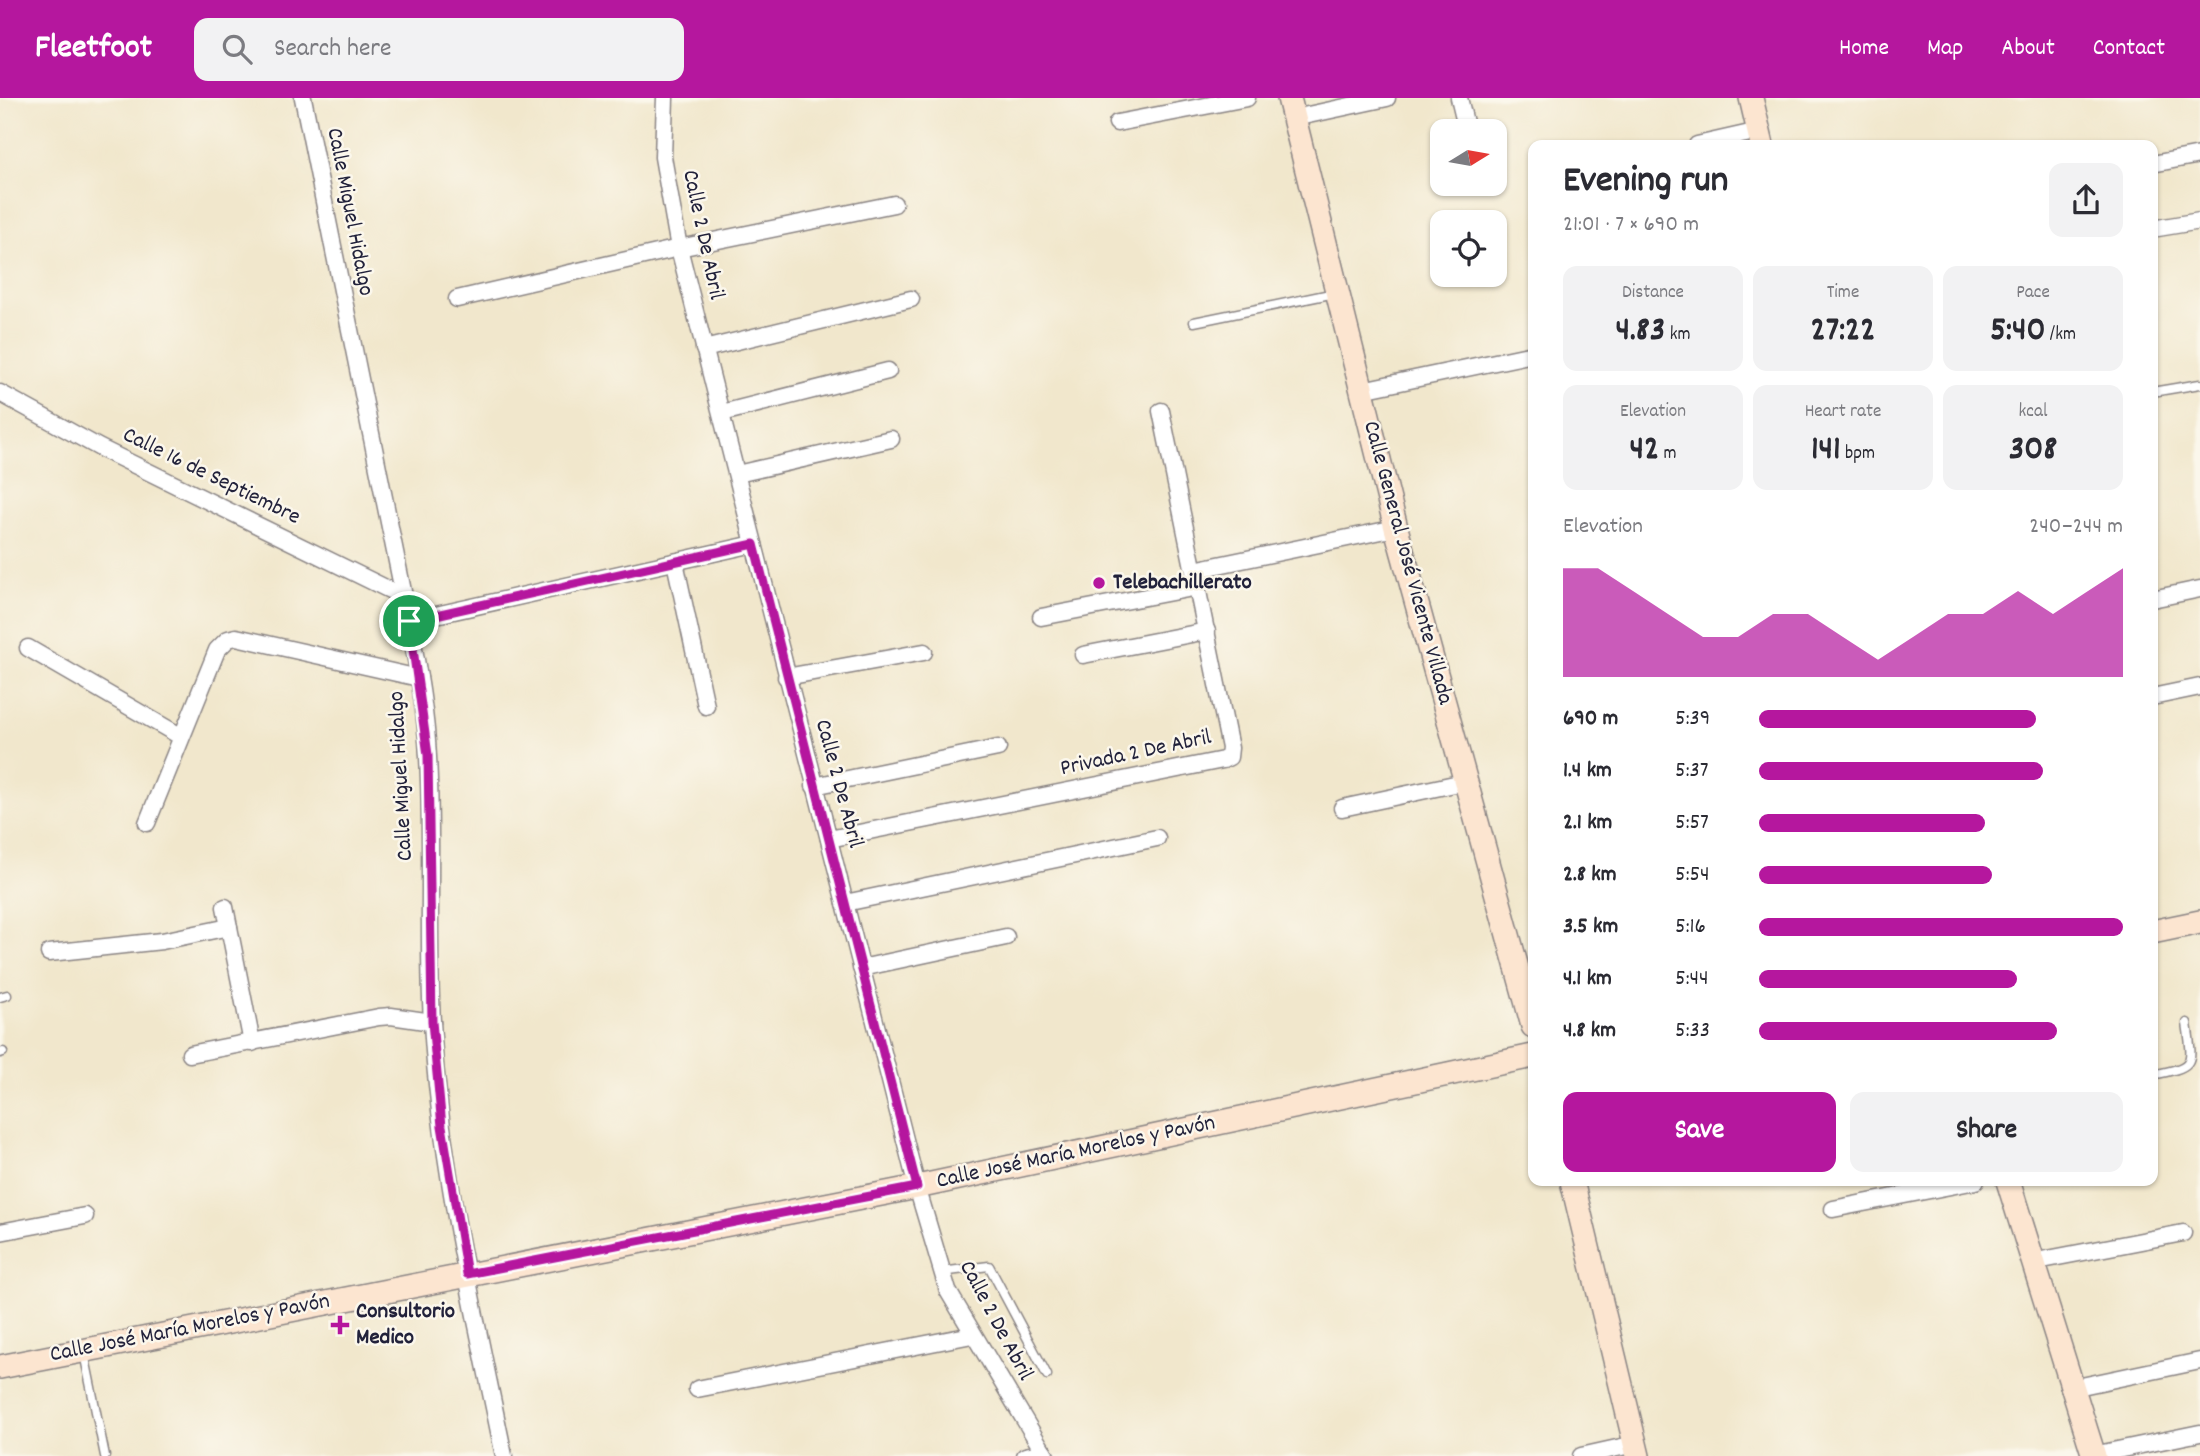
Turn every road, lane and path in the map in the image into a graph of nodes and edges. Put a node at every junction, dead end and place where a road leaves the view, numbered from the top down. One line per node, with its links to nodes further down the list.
1 (303, 98): 39 (street, Calle Miguel Hidalgo)
2 (665, 98): 17 (street, Calle 2 De Abril)
3 (1247, 98): 9 (street)
4 (1387, 98): 7 (street)
5 (1459, 98): 8 (street)
6 (1751, 98): 10 (street)
7 (1291, 108): 18 (street, Calle General José Vicente Villada)
8 (1464, 119)
9 (1117, 123)
10 (1760, 138): 11 (street)
11 (1742, 140)
12 (2200, 155): 13 (street)
13 (2158, 163)
14 (894, 204): 17 (street)
15 (2200, 221): 16 (street)
16 (2158, 228)
17 (679, 248): 19 (street); 22 (street, Calle 2 De Abril)
18 (1338, 292): 21 (lane); 26 (street, Calle General José Vicente Villada)
19 (457, 299)
20 (911, 299): 22 (street)
21 (1194, 322)
22 (704, 349): 30 (street, Calle 2 De Abril)
23 (1528, 355): 26 (street)
24 (888, 371): 30 (street)
25 (2200, 384): 27 (lane)
26 (1362, 390): 33 (street, Calle General José Vicente Villada)
27 (2158, 391)
28 (0, 393): 39 (street, Calle 16 de Septiembre)
29 (1161, 411): 36 (street, Privada 2 De Abril)
30 (722, 413): 32 (street, Calle 2 De Abril)
31 (891, 439): 32 (street)
32 (737, 474): 34 (street, Calle 2 De Abril)
33 (1396, 528): 36 (street); 54 (street, Calle General José Vicente Villada)
34 (754, 544): 35 (street); 47 (street, Calle 2 De Abril)
35 (674, 562): 42 (street); 51 (street)
36 (1194, 570): 37 (street, Privada 2 De Abril)
37 (1198, 587): 41 (street); 43 (street, Privada 2 De Abril)
38 (2200, 589): 40 (street)
39 (404, 597): 42 (street, Calle Miguel Hidalgo)
40 (2158, 597)
41 (1041, 617)
42 (409, 621): 48 (street, Calle Miguel Hidalgo)
43 (1207, 631): 46 (street); 59 (street, Privada 2 De Abril)
44 (28, 648): 52 (street)
45 (924, 652): 47 (street)
46 (1083, 654)
47 (786, 677): 55 (street, Calle 2 De Abril)
48 (419, 678): 52 (street); 69 (street, Calle Miguel Hidalgo)
49 (2200, 687): 50 (street)
50 (2158, 696)
51 (706, 706)
52 (180, 736): 57 (street)
53 (998, 748): 55 (street)
54 (1464, 782): 56 (street); 68 (street, Calle General José Vicente Villada)
55 (814, 786): 59 (street, Calle 2 De Abril)
56 (1342, 808)
57 (147, 823)
58 (1157, 838): 60 (street)
59 (829, 839): 60 (street, Calle 2 De Abril)
60 (845, 902): 67 (street, Calle 2 De Abril)
61 (225, 907): 63 (street)
62 (2200, 922): 64 (street)
63 (229, 927): 66 (street); 71 (street)
64 (2158, 931)
65 (1006, 937): 67 (street)
66 (49, 953)
67 (861, 968): 78 (street, Calle 2 De Abril)
68 (1528, 1008)
69 (432, 1022): 71 (street); 85 (street, Calle Miguel Hidalgo)
70 (2187, 1023): 74 (lane)
71 (252, 1043): 72 (street)
72 (190, 1054)
73 (1528, 1057): 78 (street, Calle José María Morelos y Pavón)
74 (2158, 1074)
75 (1573, 1186): 94 (street)
76 (1950, 1186): 79 (street)
77 (2009, 1186): 83 (street)
78 (917, 1187): 84 (street, Calle 2 De Abril); 85 (street, Calle José María Morelos y Pavón)
79 (1833, 1209)
80 (85, 1216): 81 (street)
81 (0, 1231)
82 (2183, 1233): 83 (street)
83 (2032, 1262): 91 (street)
84 (941, 1272): 86 (street, Calle 2 De Abril); 90 (lane)
85 (467, 1274): 87 (street, Calle José María Morelos y Pavón); 97 (street, Calle Miguel Hidalgo)
86 (972, 1335): 92 (street); 95 (street, Calle 2 De Abril)
87 (83, 1350): 89 (street, Calle José María Morelos y Pavón); 96 (lane)
88 (2200, 1361): 91 (street)
89 (0, 1367)
90 (1047, 1375)
91 (2072, 1388): 100 (street)
92 (697, 1389)
93 (2200, 1433): 100 (street)
94 (1637, 1450): 99 (street)
95 (1045, 1454): 98 (street)
96 (105, 1456)
97 (504, 1456)
98 (1025, 1456)
99 (1581, 1456)
100 (2094, 1456)

